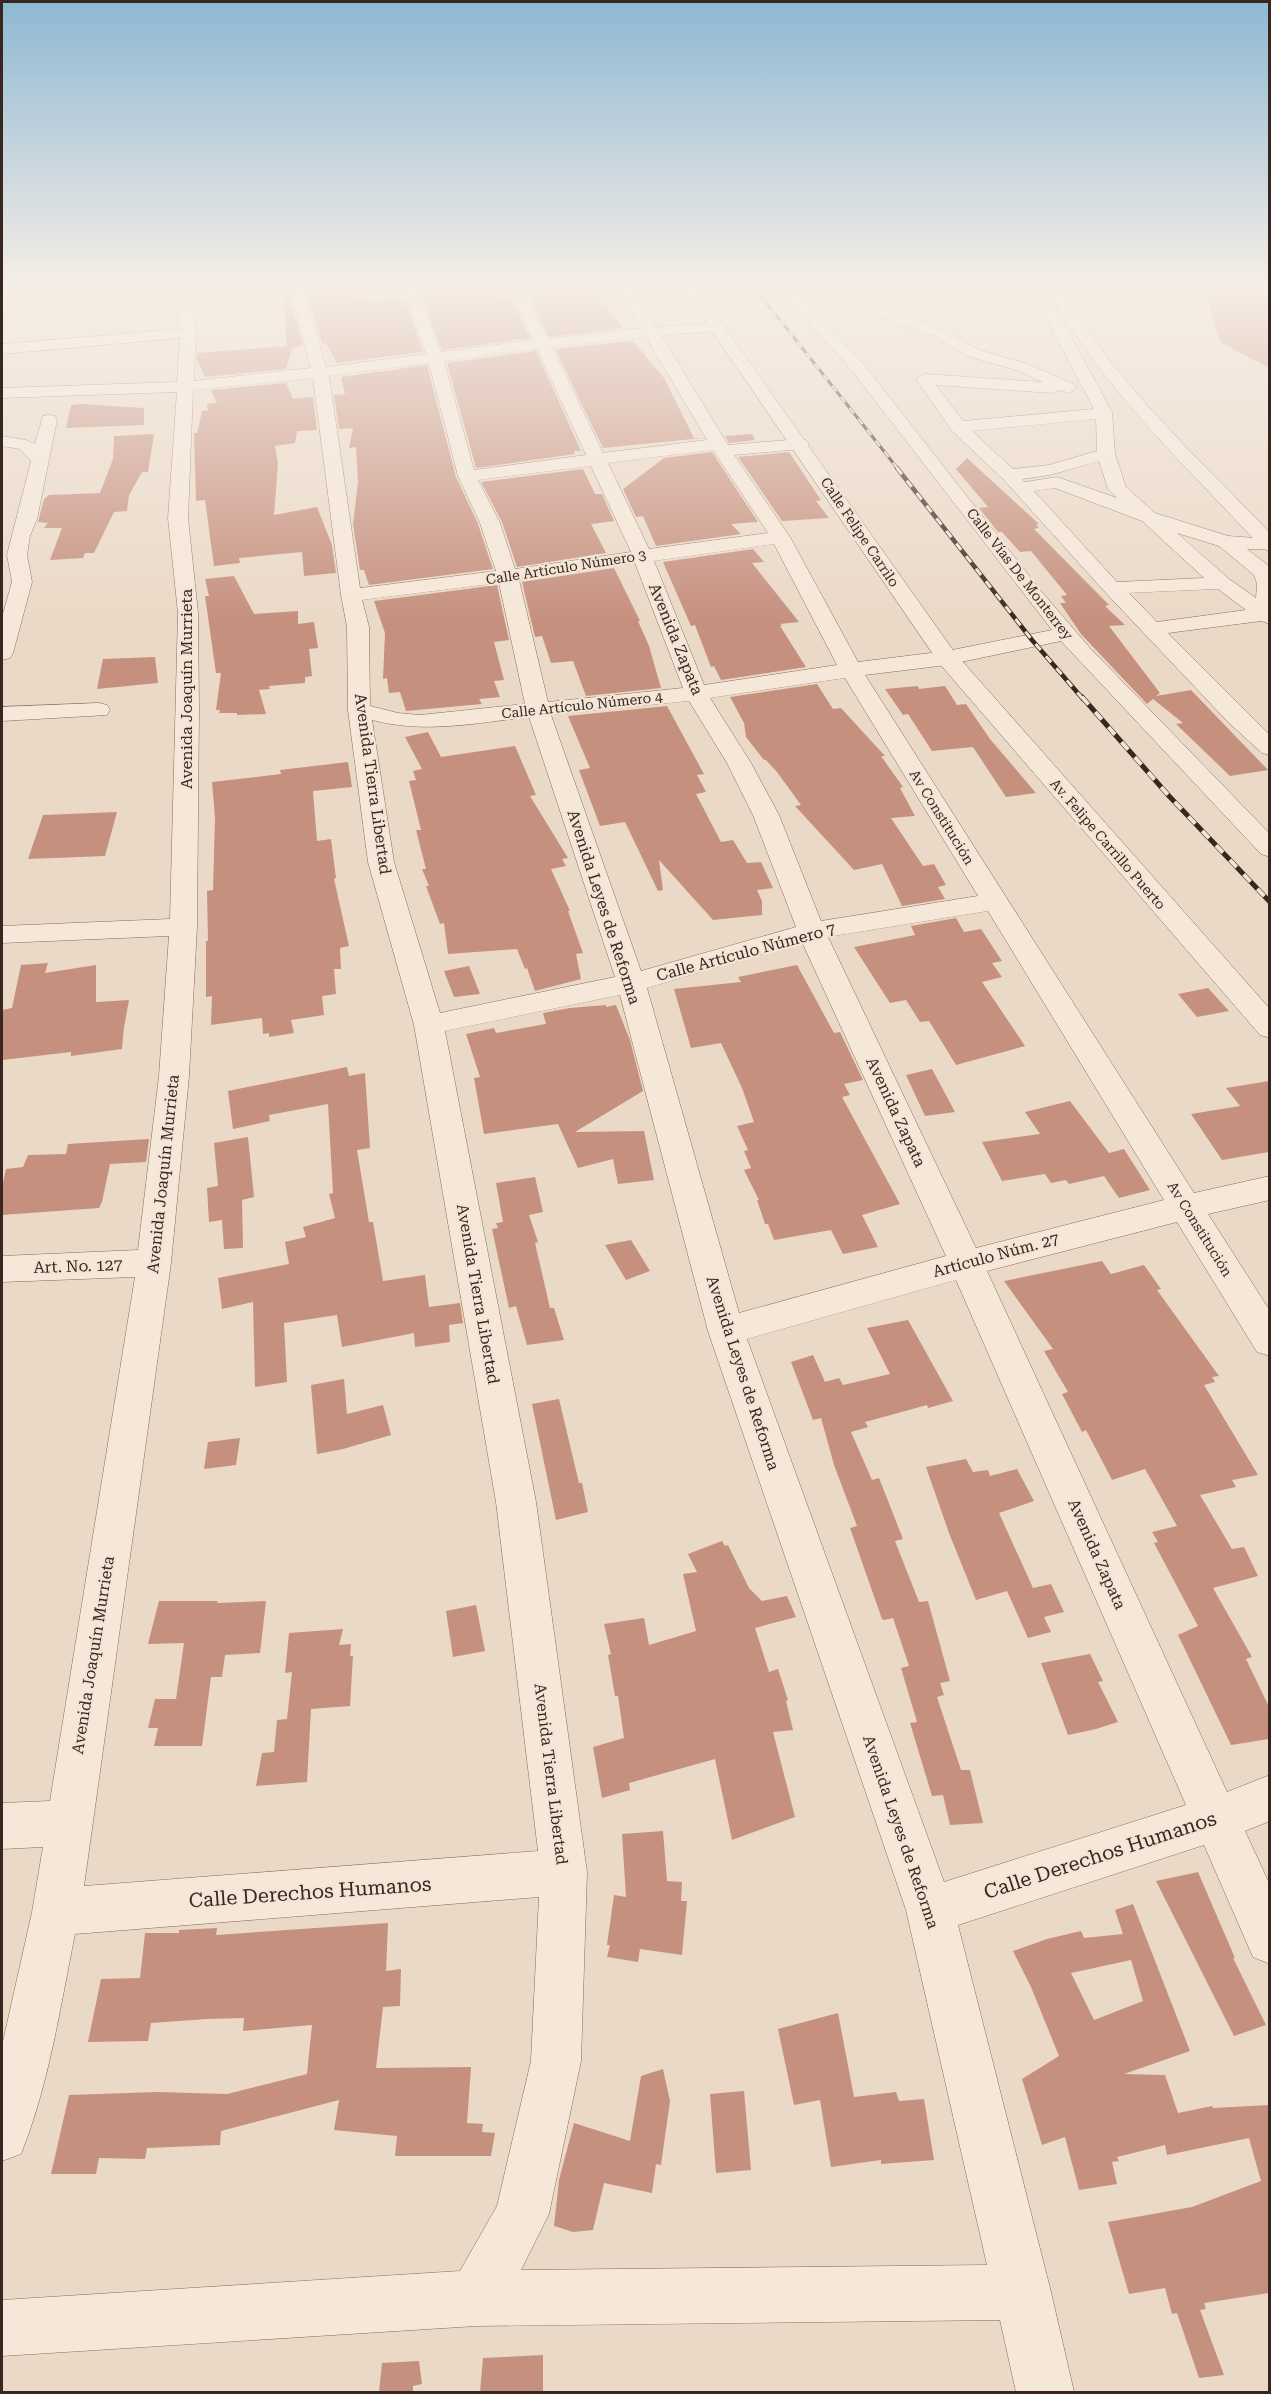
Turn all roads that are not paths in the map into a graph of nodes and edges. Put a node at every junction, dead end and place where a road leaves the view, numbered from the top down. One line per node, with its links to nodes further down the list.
1 (185, 399): 50 (street, Avenida Joaquín Murrieta)
2 (324, 399): 33 (street, Avenida Tierra Libertad)
3 (446, 399): 21 (street, Avenida Leyes de Reforma)
4 (568, 399): 20 (street, Avenida Zapata)
5 (691, 399): 17 (street, Av Constitución)
6 (769, 399): 16 (street, Calle Felipe Carrilo)
7 (882, 399): 36 (street, Calle Vías De Monterrey)
8 (938, 399): 14 (street)
9 (1089, 399): 12 (street)
10 (1097, 399): 12 (street)
11 (1133, 399): 27 (street)
12 (1100, 404): 14 (street); 18 (street)
13 (49, 420): 19 (street)
14 (958, 427): 23 (street)
15 (2, 441): 19 (street)
16 (800, 444): 17 (street); 38 (street, Calle Felipe Carrilo)
17 (721, 448): 20 (street); 25 (street, Av Constitución)
18 (1106, 454): 22 (street); 24 (street)
19 (40, 460): 29 (street)
20 (599, 460): 21 (street); 28 (street, Avenida Zapata)
21 (467, 476): 30 (street, Avenida Leyes de Reforma)
22 (1054, 476): 23 (street); 24 (street)
23 (1014, 481): 32 (street)
24 (1148, 517): 26 (street); 31 (street)
25 (780, 537): 28 (street, Calle Artículo Número 3); 39 (street, Av Constitución)
26 (1226, 542): 27 (street); 34 (street)
27 (1269, 544)
28 (642, 555): 30 (street, Calle Artículo Número 3); 40 (street, Avenida Zapata)
29 (9, 556): 37 (street)
30 (508, 577): 33 (street, Calle Artículo Número 3); 43 (street, Avenida Leyes de Reforma)
31 (1222, 583): 32 (street); 34 (street)
32 (1112, 588): 35 (street)
33 (351, 595): 42 (street, Avenida Tierra Libertad)
34 (1267, 616): 35 (street)
35 (1153, 629): 46 (street)
36 (1066, 634): 38 (street, Calle Artículo Número 4); 48 (street, Calle Vías De Monterrey)
37 (2, 653)
38 (947, 658): 39 (street, Calle Artículo Número 4); 55 (street, Av. Felipe Carrillo Puerto)
39 (851, 669): 40 (street, Calle Artículo Número 4); 49 (street, Av Constitución)
40 (696, 693): 43 (street, Calle Artículo Número 4); 51 (street, Avenida Zapata)
41 (99, 710): 44 (street)
42 (359, 710): 43 (street, Calle Artículo Número 4); 54 (street, Avenida Tierra Libertad)
43 (538, 710): 53 (street, Avenida Leyes de Reforma)
44 (2, 714)
45 (1269, 715): 46 (street)
46 (1236, 717): 47 (street)
47 (1269, 748)
48 (1269, 849)
49 (995, 902): 51 (street, Calle Artículo Número 7); 57 (street, Av Constitución)
50 (183, 927): 52 (street); 58 (street, Avenida Joaquín Murrieta)
51 (811, 931): 53 (street, Calle Artículo Número 7); 59 (street, Avenida Zapata)
52 (2, 934)
53 (631, 983): 54 (street, Calle Artículo Número 7); 61 (street, Avenida Leyes de Reforma)
54 (429, 1025): 67 (street, Avenida Tierra Libertad)
55 (1269, 1028)
56 (1269, 1188): 57 (street, Artículo Núm. 27)
57 (1187, 1206): 59 (street, Artículo Núm. 27); 62 (street, Av Constitución)
58 (154, 1263): 60 (street, Art. No. 127); 65 (street, Avenida Joaquín Murrieta)
59 (966, 1263): 61 (street, Artículo Núm. 27); 64 (street, Avenida Zapata)
60 (2, 1269)
61 (726, 1331): 68 (street, Avenida Leyes de Reforma)
62 (1269, 1342)
63 (1269, 1797): 64 (street, Calle Derechos Humanos)
64 (1215, 1819): 68 (street, Calle Derechos Humanos); 70 (street, Avenida Zapata)
65 (67, 1824): 66 (street); 69 (street, Avenida Joaquín Murrieta)
66 (2, 1826)
67 (564, 1872): 69 (street, Calle Derechos Humanos); 74 (street, Avenida Tierra Libertad)
68 (930, 1910): 73 (street, Avenida Leyes de Reforma)
69 (56, 1912): 71 (street, Avenida Joaquín Murrieta)
70 (1269, 1940)
71 (10, 2086): 72 (street, Avenida Joaquín Murrieta)
72 (2, 2135)
73 (1023, 2292): 74 (street); 76 (street, Avenida Leyes de Reforma)
74 (476, 2298): 75 (street)
75 (2, 2328)
76 (1045, 2392)

